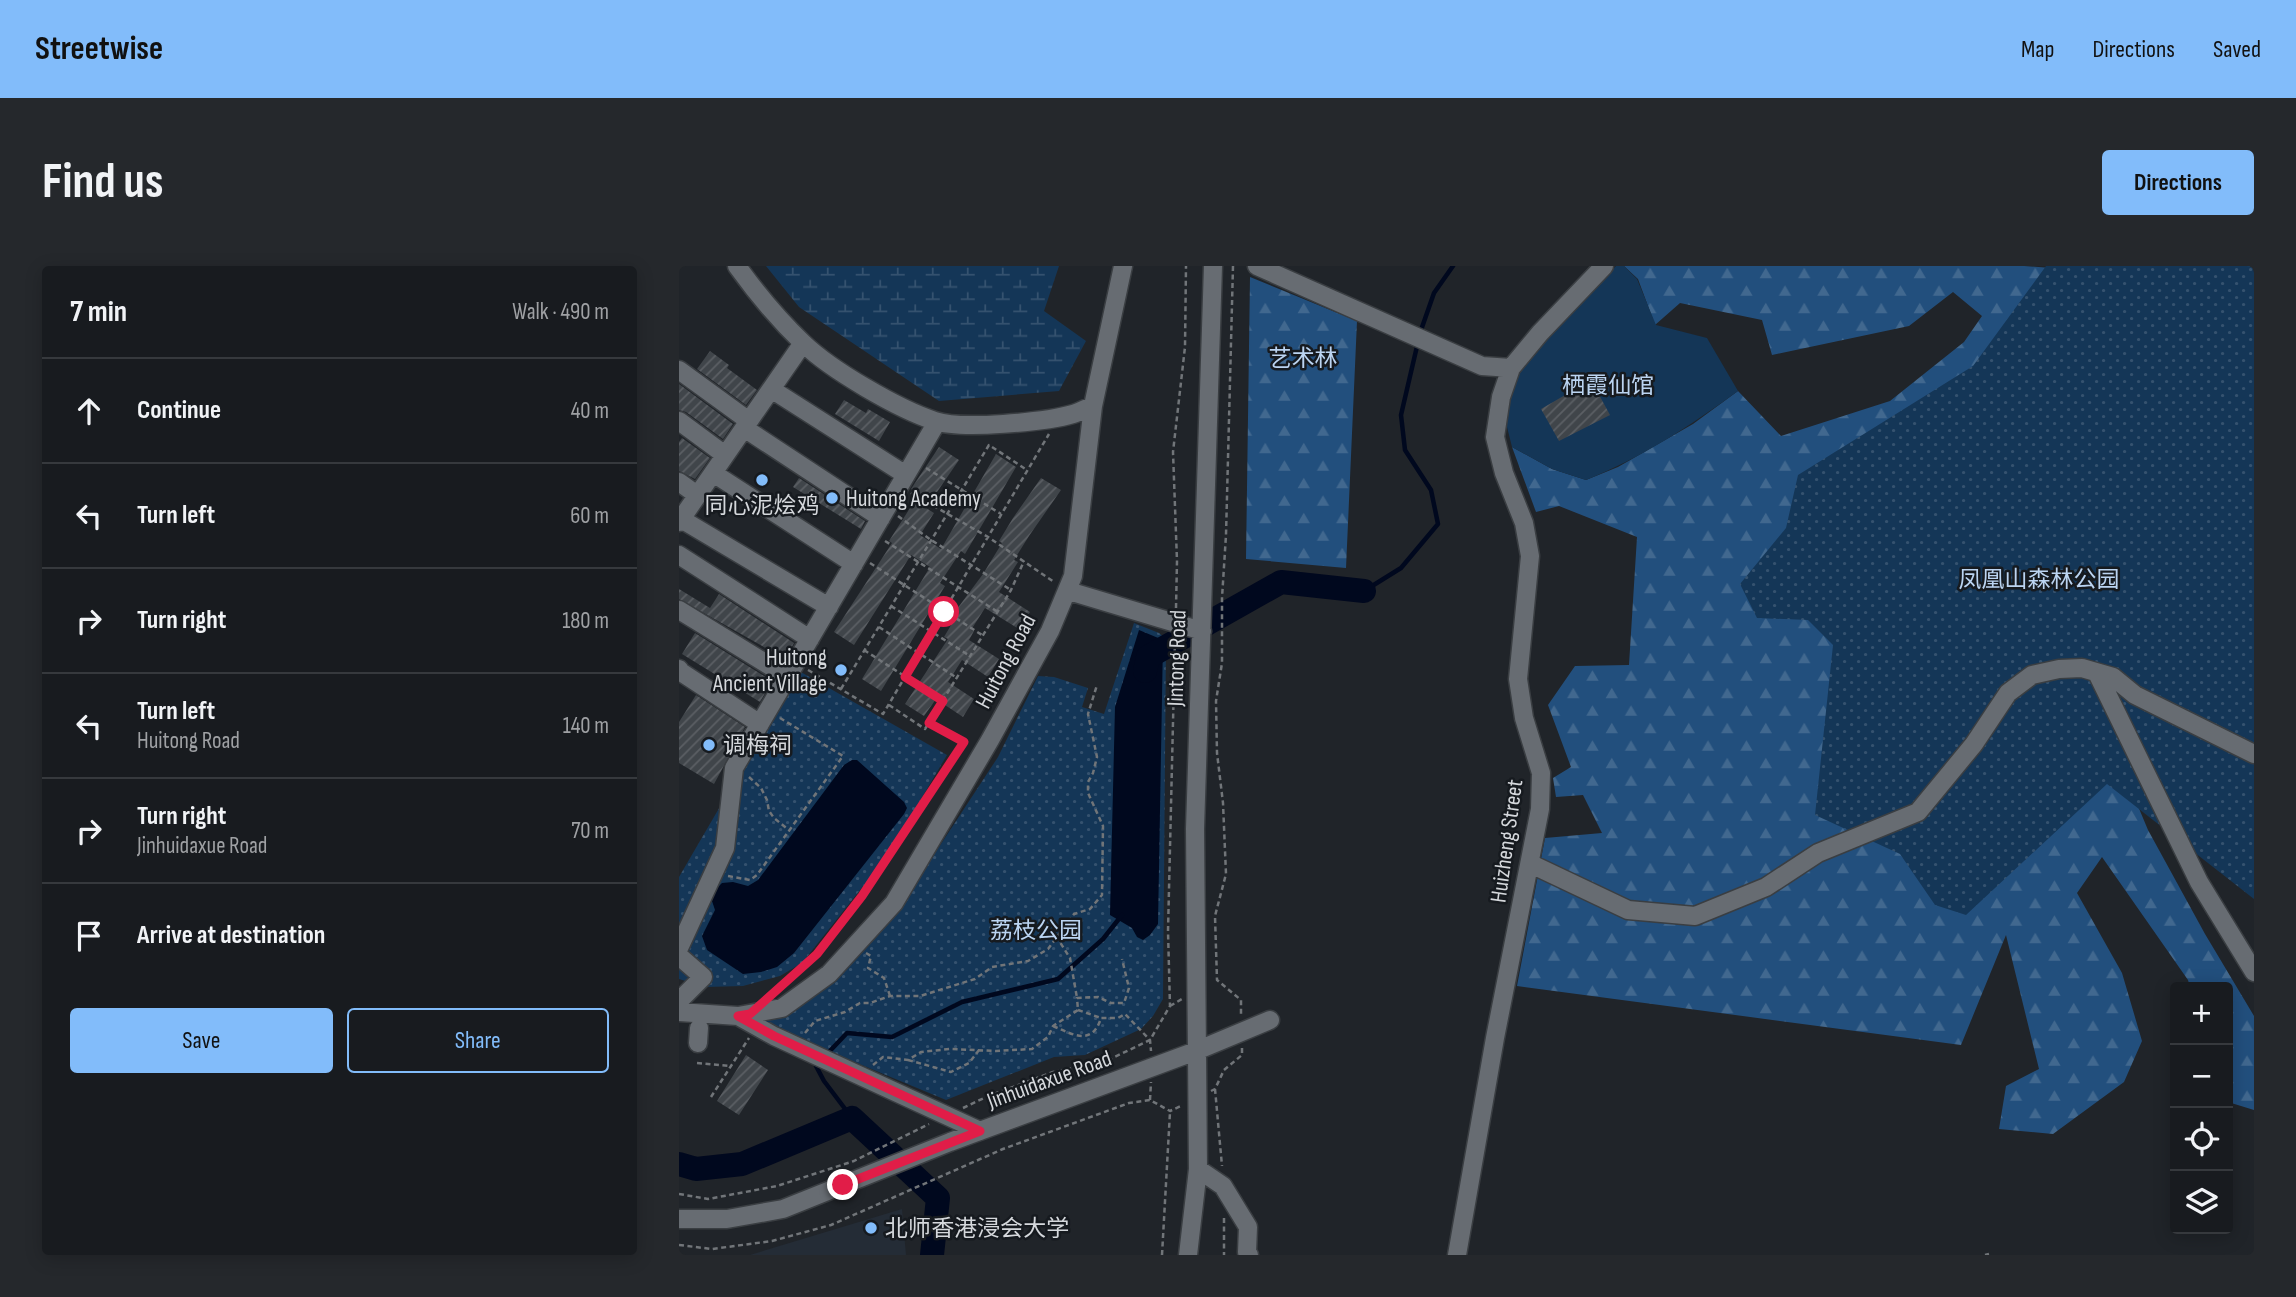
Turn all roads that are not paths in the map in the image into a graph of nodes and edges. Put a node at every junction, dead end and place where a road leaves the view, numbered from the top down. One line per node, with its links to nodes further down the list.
1 (737, 266): 6 (street)
2 (1123, 266): 10 (street, Huitong Road)
3 (1213, 266): 26 (street, Jintong Road)
4 (1257, 266): 7 (street)
5 (1604, 266): 7 (street, Huizheng Street)
6 (803, 343): 9 (street); 12 (street)
7 (1511, 368): 33 (street, Huizheng Street)
8 (679, 370): 13 (street)
9 (771, 389): 13 (street); 16 (street)
10 (1093, 406): 12 (street); 23 (street, Huitong Road)
11 (679, 421): 14 (street)
12 (937, 422): 16 (street)
13 (746, 425): 14 (street); 19 (street)
14 (725, 455): 15 (street)
15 (713, 473): 18 (street); 22 (street)
16 (907, 474): 19 (street)
17 (679, 482): 18 (street)
18 (697, 495): 20 (street)
19 (880, 519): 22 (street)
20 (680, 520): 24 (street)
21 (679, 555): 27 (street)
22 (856, 560): 24 (street)
23 (1070, 591): 26 (street); 39 (street, Huitong Road)
24 (829, 607): 27 (street)
25 (679, 610): 29 (street)
26 (1202, 631): 41 (street, Jintong Road)
27 (810, 639): 29 (street)
28 (679, 668): 31 (street)
29 (792, 670): 31 (street)
30 (2097, 673): 32 (street); 33 (street); 36 (street)
31 (764, 718): 34 (street)
32 (2254, 754)
33 (1531, 864): 49 (street, Huizheng Street)
34 (679, 948)
35 (679, 956): 37 (street)
36 (2254, 972)
37 (679, 1001)
38 (679, 1012): 39 (street, Huitong Road)
39 (748, 1019): 42 (street, Huitong Road)
40 (1270, 1020): 41 (street, Jinhuidaxue Road)
41 (1196, 1051): 42 (street, Jinhuidaxue Road); 43 (street, Jintong Road)
42 (980, 1131): 45 (street, Jinhuidaxue Road)
43 (1198, 1170): 44 (street, Jintong Road); 48 (street)
44 (1192, 1214): 46 (street, Jintong Road); 47 (street)
45 (679, 1219)
46 (1188, 1255)
47 (1199, 1255)
48 (1249, 1255)
49 (1457, 1255)

